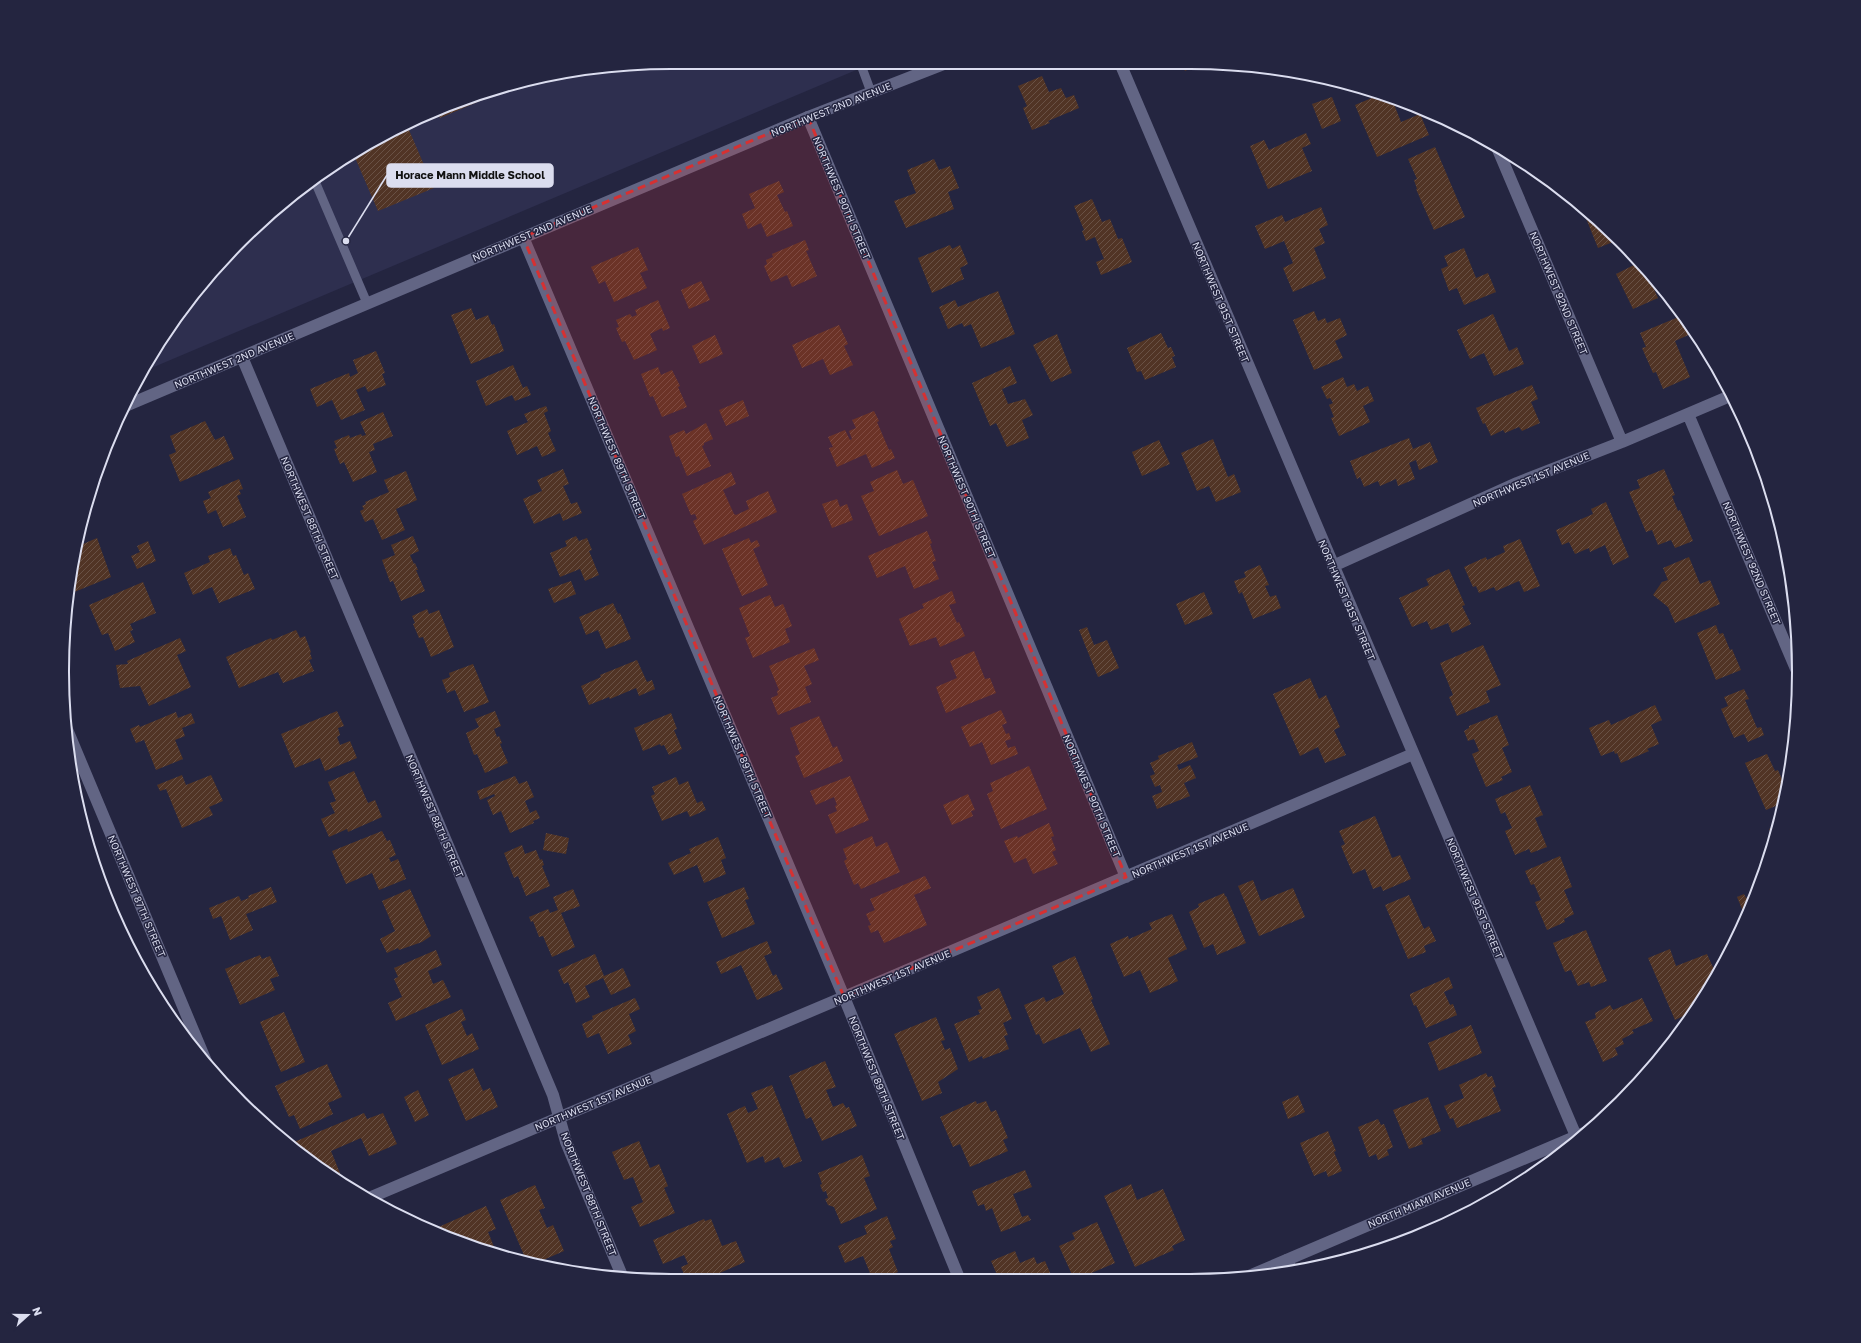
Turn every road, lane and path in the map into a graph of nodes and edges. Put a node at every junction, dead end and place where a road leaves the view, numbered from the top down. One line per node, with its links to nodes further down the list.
1 (862, 69): 4 (lane)
2 (920, 69): 4 (street, NORTHWEST 2ND AVENUE)
3 (1123, 69): 15 (street, NORTHWEST 91ST STREET)
4 (871, 92): 5 (street, NORTHWEST 2ND AVENUE)
5 (808, 117): 8 (street, NORTHWEST 2ND AVENUE); 19 (street, NORTHWEST 90TH STREET)
6 (1501, 156): 14 (street, NORTHWEST 92ND STREET)
7 (317, 186): 9 (lane)
8 (523, 237): 9 (street, NORTHWEST 2ND AVENUE); 20 (street, NORTHWEST 89TH STREET)
9 (367, 303): 10 (street, NORTHWEST 2ND AVENUE)
10 (242, 356): 12 (street, NORTHWEST 2ND AVENUE); 22 (street, NORTHWEST 88TH STREET)
11 (1726, 398): 13 (street, NORTHWEST 1ST AVENUE)
12 (131, 404)
13 (1688, 414): 14 (street, NORTHWEST 1ST AVENUE); 16 (street, NORTHWEST 92ND STREET)
14 (1622, 442): 15 (street, NORTHWEST 1ST AVENUE)
15 (1333, 566): 18 (street, NORTHWEST 91ST STREET)
16 (1792, 659)
17 (73, 744): 21 (street, NORTHWEST 87TH STREET)
18 (1413, 754): 19 (street, NORTHWEST 1ST AVENUE); 23 (street, NORTHWEST 91ST STREET)
19 (1126, 877): 20 (street, NORTHWEST 1ST AVENUE)
20 (844, 997): 22 (street, NORTHWEST 1ST AVENUE); 30 (street, NORTHWEST 89TH STREET)
21 (199, 1044)
22 (559, 1118): 25 (street, NORTHWEST 1ST AVENUE); 29 (street, NORTHWEST 88TH STREET)
23 (1575, 1134)
24 (1568, 1140): 26 (street, NORTH MIAMI AVENUE)
25 (375, 1196)
26 (1287, 1260): 27 (street); 28 (street, NORTH MIAMI AVENUE)
27 (1289, 1265)
28 (1264, 1269)
29 (620, 1272)
30 (957, 1274)

